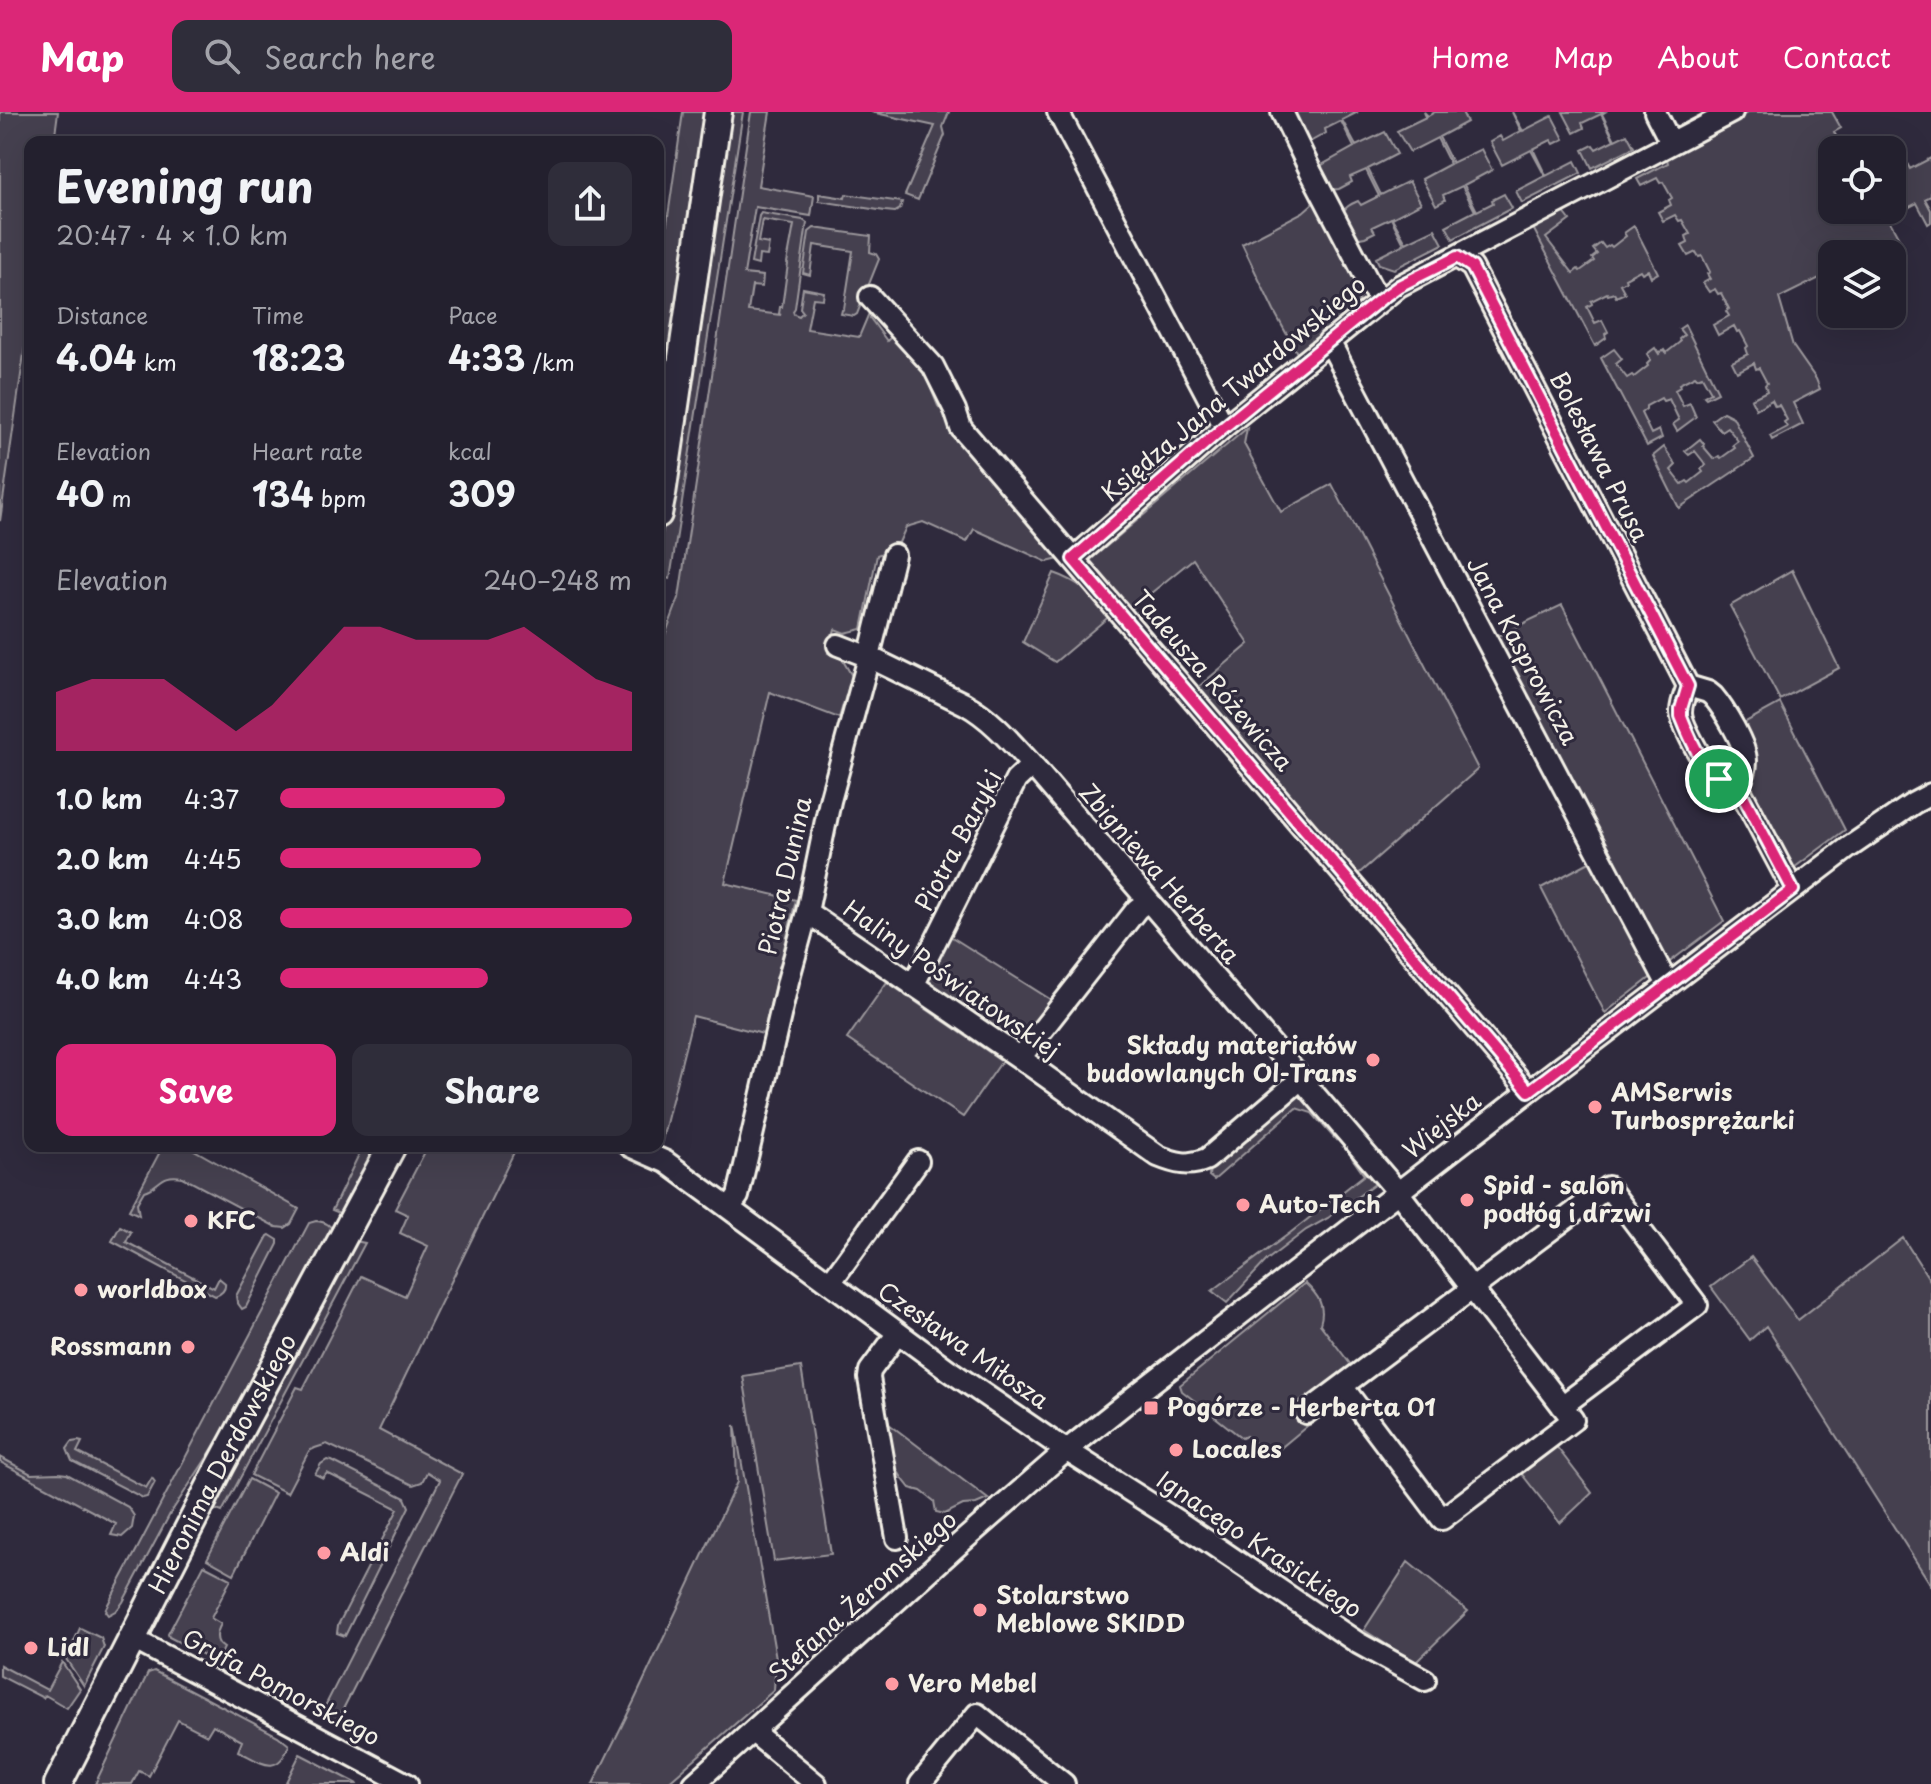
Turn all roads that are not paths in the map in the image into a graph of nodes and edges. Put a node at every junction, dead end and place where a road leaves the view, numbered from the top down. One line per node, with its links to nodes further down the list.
1 (718, 112): 12 (main road)
2 (1058, 112): 11 (street)
3 (1282, 112): 9 (street)
4 (1655, 112): 6 (street)
5 (1732, 112): 6 (street, Księdza Jana Twardowskiego)
6 (1671, 143): 7 (street, Księdza Jana Twardowskiego)
7 (1457, 257): 9 (street, Księdza Jana Twardowskiego); 17 (street, Bolesława Prusa)
8 (870, 297): 14 (street, Tadeusza Różewicza)
9 (1381, 299): 10 (street, Księdza Jana Twardowskiego)
10 (1329, 341): 11 (street, Księdza Jana Twardowskiego); 24 (street, Jana Kasprowicza)
11 (1224, 427): 14 (street, Księdza Jana Twardowskiego)
12 (664, 480)
13 (894, 555): 16 (street, Piotra Dunina)
14 (1073, 559): 28 (street, Tadeusza Różewicza)
15 (838, 645): 16 (street, Zbigniewa Herberta)
16 (869, 657): 18 (street, Zbigniewa Herberta); 23 (street, Piotra Dunina)
17 (1688, 686): 19 (street); 19 (street, Bolesława Prusa)
18 (1032, 765): 22 (street, Zbigniewa Herberta); 25 (street, Piotra Baryki)
19 (1738, 786): 21 (street)
20 (1931, 794): 21 (street, Wiejska)
21 (1793, 890): 24 (street, Wiejska)
22 (1148, 901): 26 (street); 27 (street, Zbigniewa Herberta)
23 (807, 912): 25 (street, Haliny Poświatowskiej); 33 (street, Piotra Dunina)
24 (1668, 985): 28 (street, Wiejska)
25 (913, 986): 26 (street, Haliny Poświatowskiej)
26 (1020, 1058): 27 (street, Haliny Poświatowskiej)
27 (1301, 1079): 32 (street, Zbigniewa Herberta)
28 (1529, 1091): 32 (street, Wiejska)
29 (389, 1152): 42 (main road, Hieronima Derdowskiego)
30 (644, 1152): 33 (street, Czesława Miłosza)
31 (918, 1161): 34 (street)
32 (1398, 1192): 35 (street, Zbigniewa Herberta); 40 (street, Wiejska)
33 (729, 1208): 34 (street, Czesława Miłosza)
34 (830, 1283): 36 (street, Czesława Miłosza)
35 (1471, 1288): 37 (street); 38 (street, Zbigniewa Herberta); 38 (street)
36 (898, 1333): 40 (street, Czesława Miłosza); 41 (street)
37 (1342, 1386): 38 (street); 39 (street)
38 (1562, 1406)
39 (1306, 1413)
40 (1067, 1450): 43 (street, Ignacego Krasickiego); 44 (street, Stefana Żeromskiego)
41 (897, 1538)
42 (131, 1638): 45 (main road, Hieronima Derdowskiego); 46 (street, Gryfa Pomorskiego)
43 (1425, 1680)
44 (753, 1732): 47 (street, Stefana Żeromskiego); 48 (street)
45 (58, 1784)
46 (407, 1784)
47 (694, 1784)
48 (816, 1784)
49 (920, 1784): 50 (street)
50 (1064, 1784)

